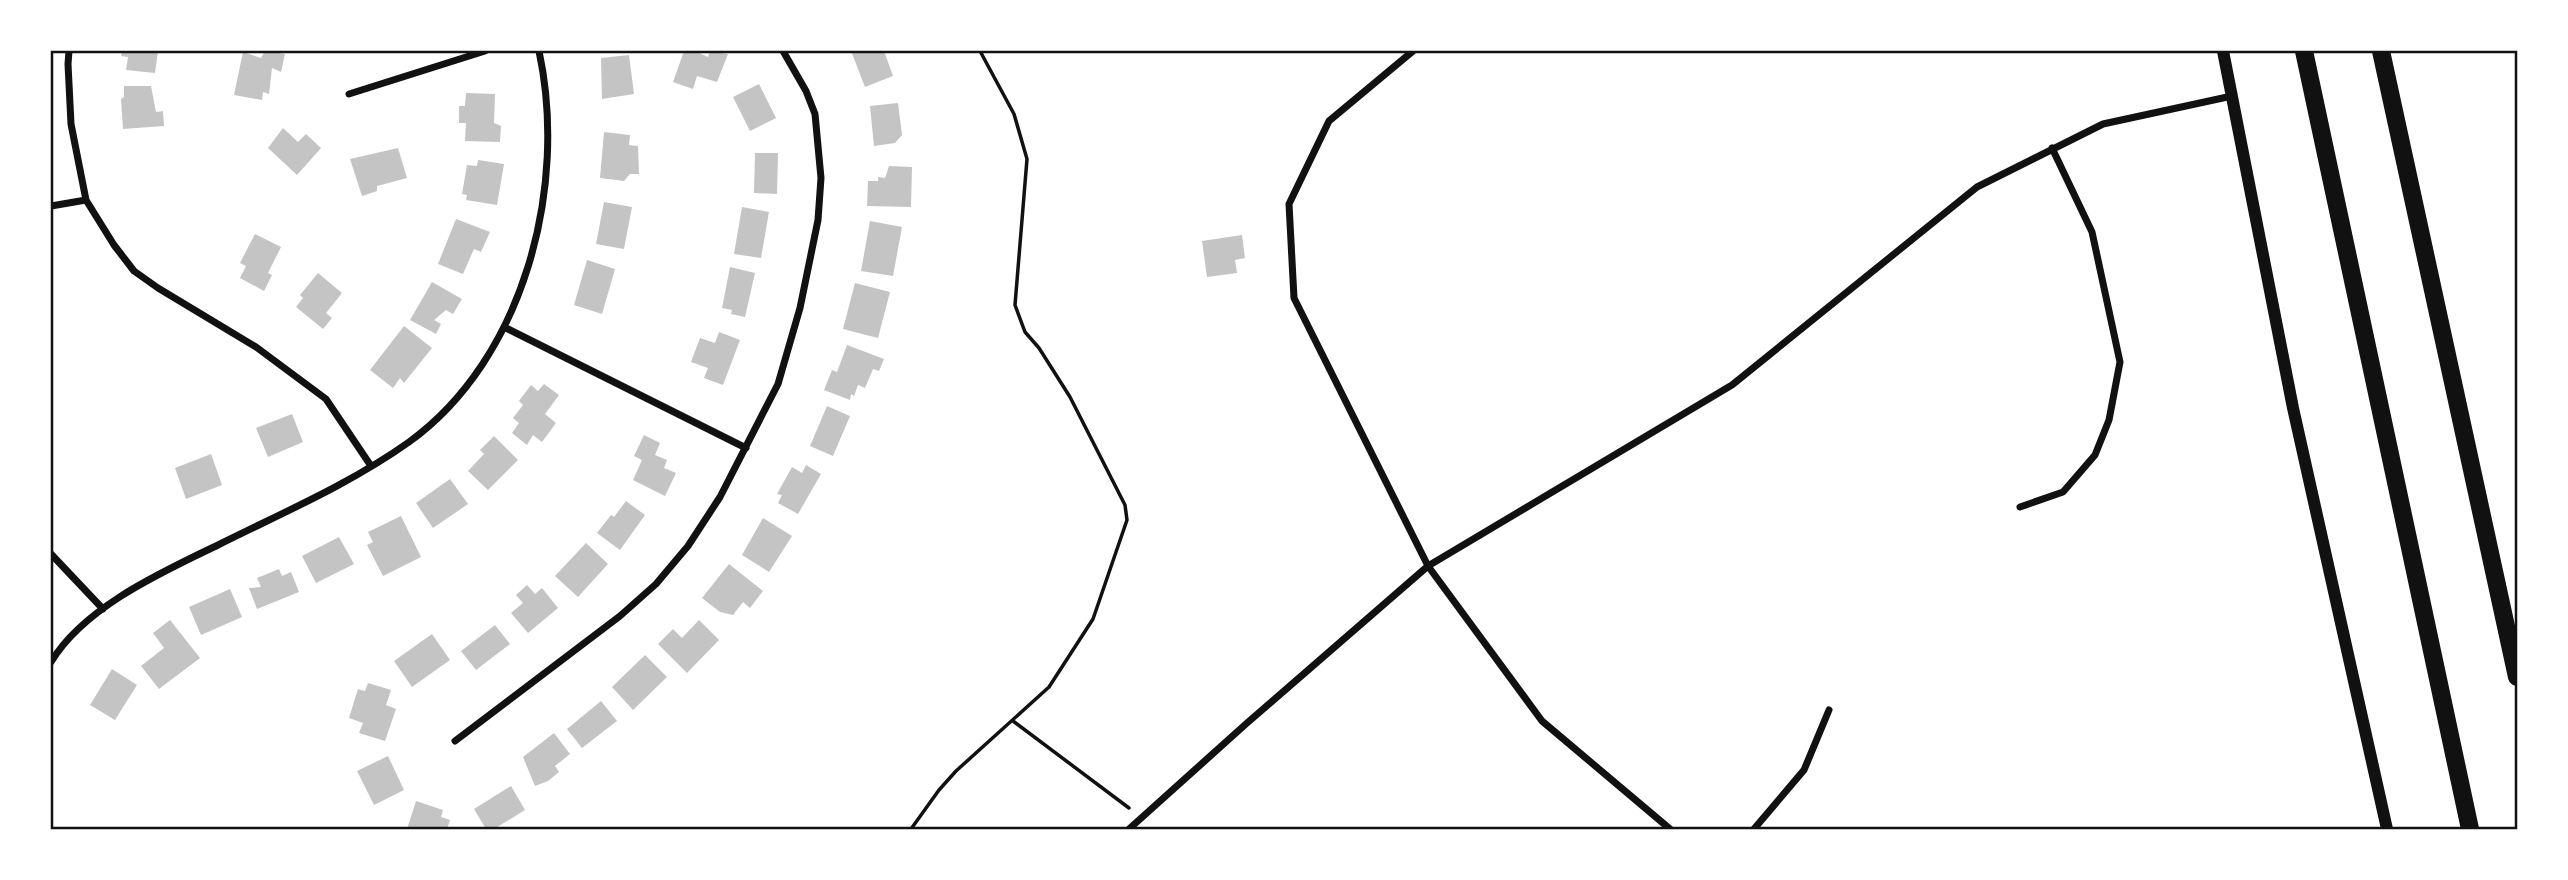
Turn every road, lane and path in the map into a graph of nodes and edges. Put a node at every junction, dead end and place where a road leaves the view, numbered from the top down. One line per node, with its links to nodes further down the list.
1 (69, 51): 13 (street)
2 (485, 51): 10 (street)
3 (540, 51): 15 (street)
4 (783, 51): 16 (street)
5 (980, 51): 25 (path)
6 (1413, 51): 20 (street)
7 (2222, 51): 11 (street)
8 (2304, 51): 33 (highway)
9 (2381, 51): 23 (highway)
10 (349, 94)
11 (2232, 96): 12 (street); 32 (street)
12 (2052, 148): 18 (street); 20 (street)
13 (86, 200): 14 (street); 17 (street)
14 (51, 206)
15 (504, 327): 16 (street); 17 (street)
16 (746, 448): 26 (street)
17 (371, 466): 21 (street)
18 (2020, 507)
19 (51, 554): 21 (street)
20 (1428, 566): 29 (street); 30 (street)
21 (103, 609): 22 (street)
22 (51, 662)
23 (2517, 677)
24 (1829, 710): 31 (street)
25 (1013, 722): 27 (path); 28 (path)
26 (455, 741)
27 (1129, 808)
28 (911, 829)
29 (1129, 829)
30 (1670, 829)
31 (1755, 829)
32 (2387, 829)
33 (2470, 829)

